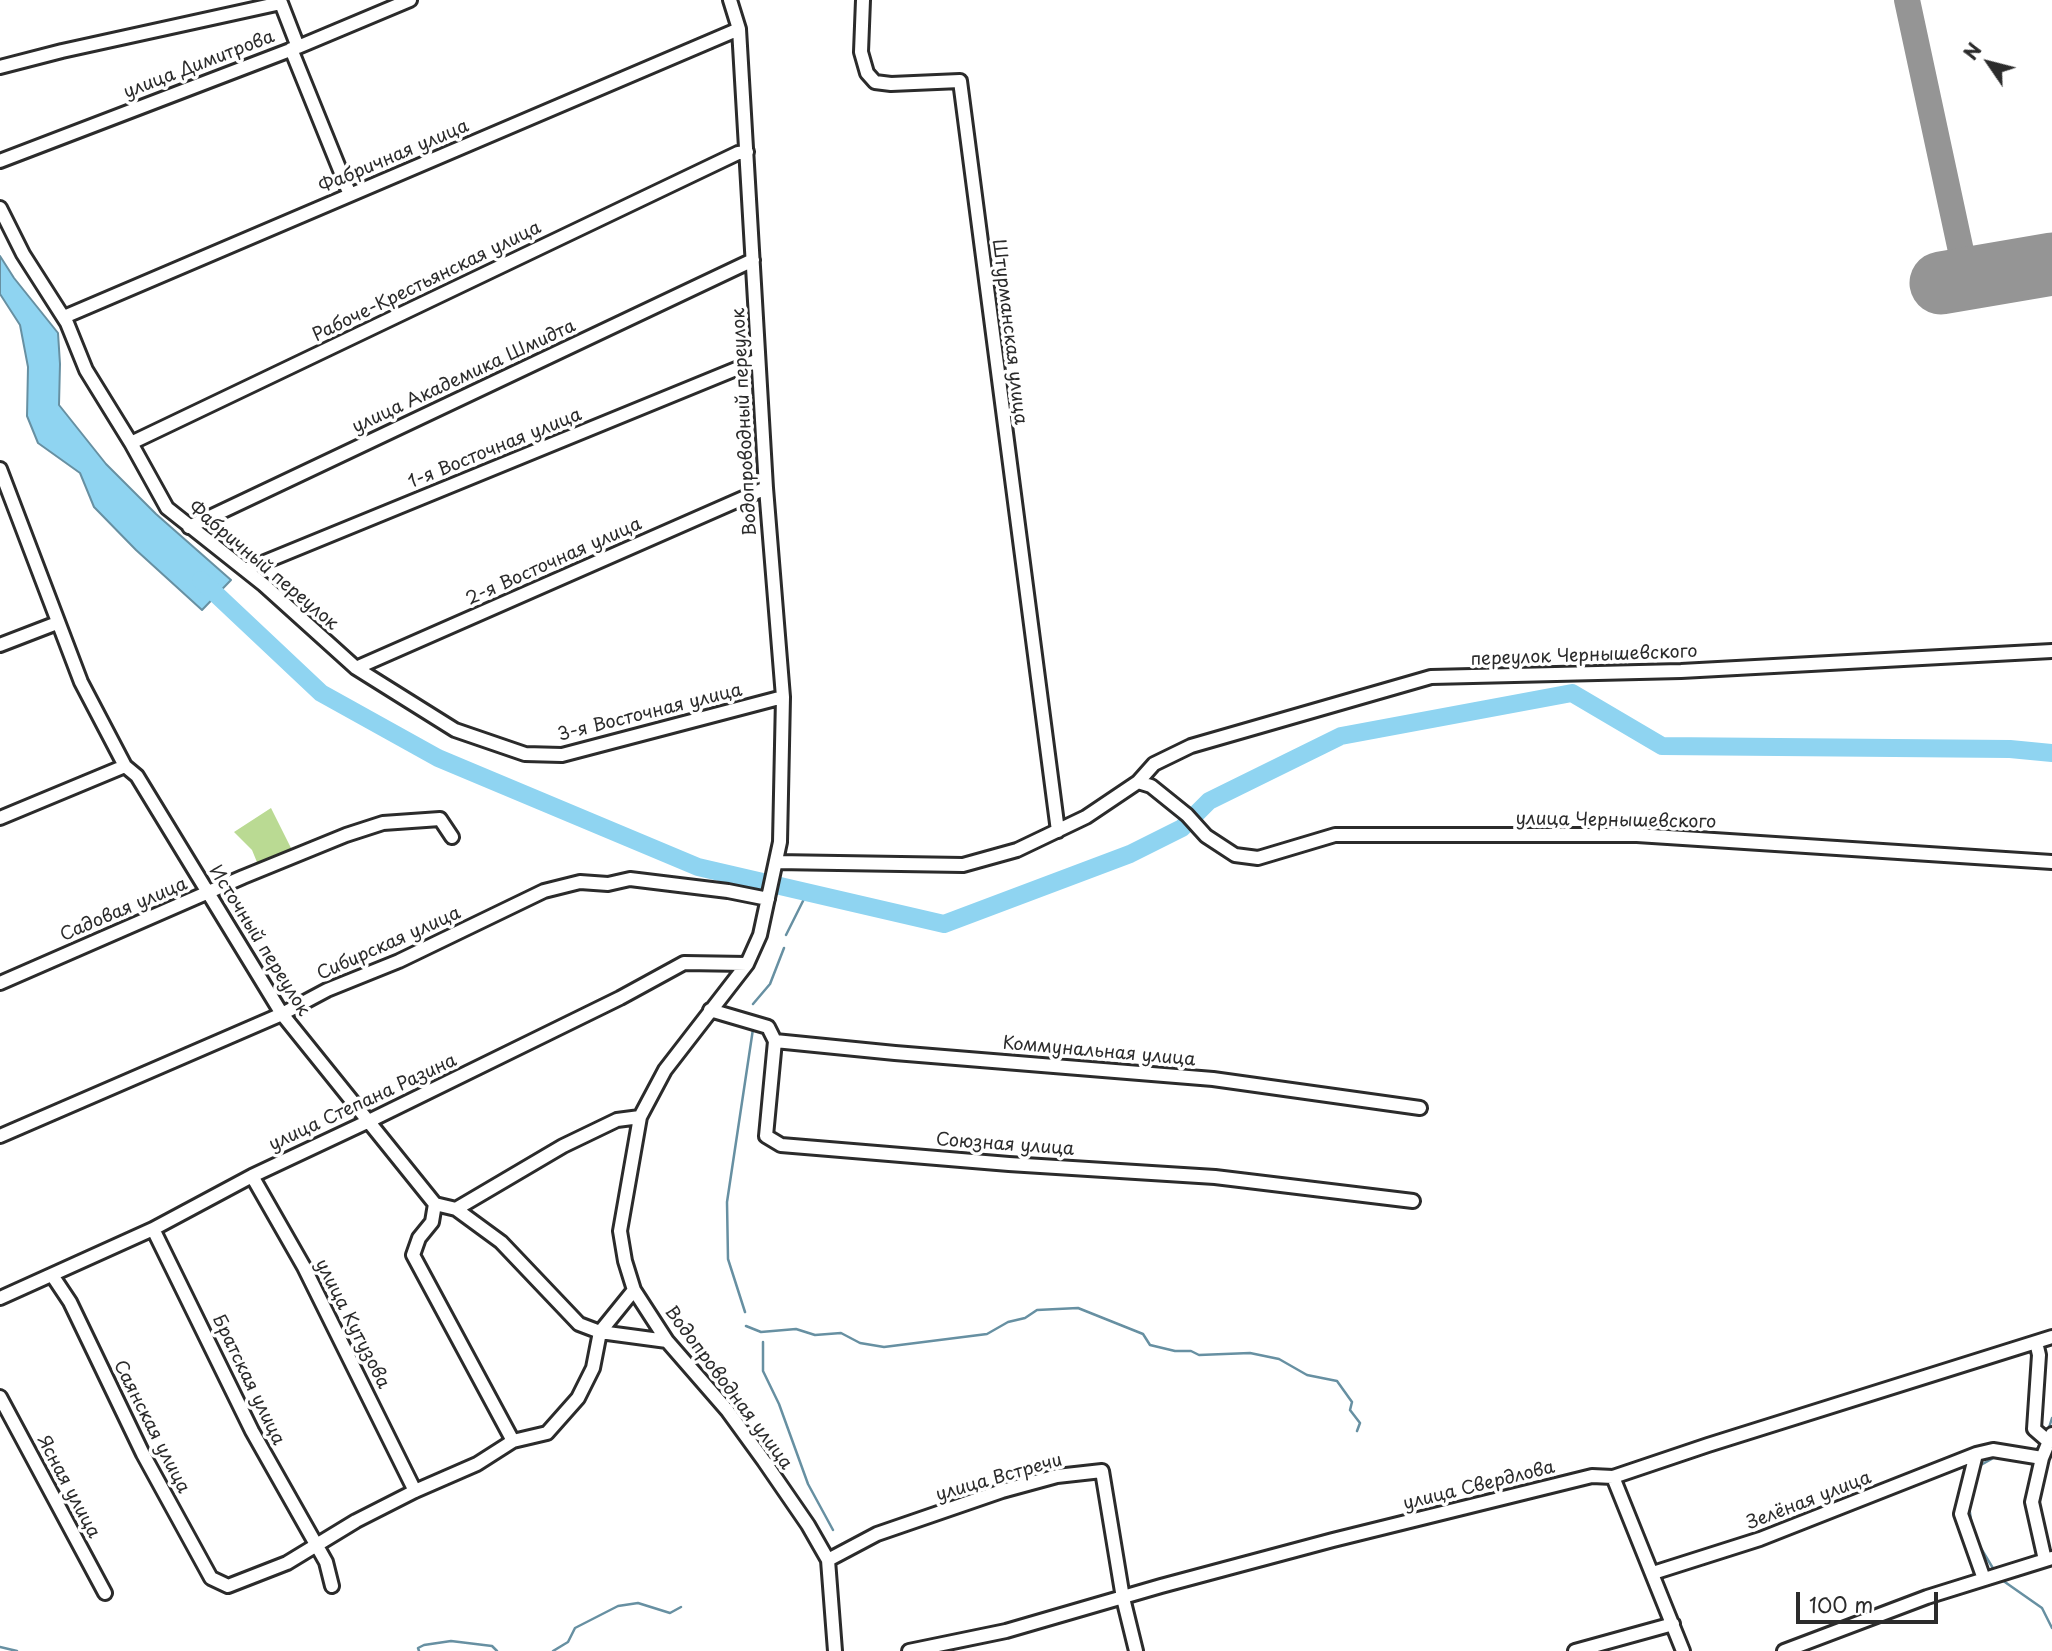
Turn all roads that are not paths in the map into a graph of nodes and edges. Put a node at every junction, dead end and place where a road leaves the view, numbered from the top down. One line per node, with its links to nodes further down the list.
1 (410, 0): 5 (street, улица Димитрова)
2 (730, 0): 4 (street, Водопроводный переулок)
3 (863, 0): 29 (street, Штурманская улица)
4 (739, 29): 7 (street, Водопроводный переулок); 9 (street, Фабричная улица)
5 (294, 48): 6 (street); 8 (street, улица Димитрова); 9 (street)
6 (0, 67)
7 (742, 153): 11 (street, Водопроводный переулок); 14 (street, Рабоче-Крестьянская улица)
8 (0, 161)
9 (350, 195): 12 (street, Фабричная улица)
10 (0, 208): 12 (street, Фабричный переулок)
11 (753, 260): 13 (street, Водопроводный переулок); 18 (street, улица Академика Шмидта)
12 (64, 317): 14 (street, Фабричный переулок)
13 (758, 360): 16 (street, Водопроводный переулок); 19 (street, 1-я Восточная улица)
14 (131, 443): 18 (street, Фабричный переулок)
15 (0, 468): 17 (street, Источный переулок)
16 (765, 488): 23 (street, 2-я Восточная улица); 24 (street, Водопроводный переулок)
17 (5, 498): 20 (street, Источный переулок)
18 (189, 527): 19 (street, Фабричный переулок)
19 (244, 570): 23 (street, Фабричный переулок)
20 (57, 623): 21 (street); 26 (street, Источный переулок)
21 (0, 645)
22 (2052, 651): 27 (street, переулок Чернышевского)
23 (356, 668): 25 (street, Фабричный переулок)
24 (783, 697): 25 (street, 3-я Восточная улица); 31 (street, Водопроводный переулок)
25 (525, 754)
26 (125, 766): 28 (street); 34 (street, Источный переулок)
27 (1138, 782): 29 (street, переулок Чернышевского); 33 (street, улица Чернышевского)
28 (0, 818)
29 (1058, 831): 32 (street, переулок Чернышевского)
30 (452, 837): 34 (street, Садовая улица)
31 (780, 842): 32 (street, Водопроводная улица)
32 (776, 862): 35 (street, Водопроводная улица)
33 (2052, 862)
34 (207, 893): 37 (street, Садовая улица); 39 (street, Источный переулок)
35 (768, 899): 36 (street, Водопроводная улица); 39 (street, Сибирская улица)
36 (747, 964): 38 (street, Водопроводная улица); 43 (street, улица Степана Разина)
37 (0, 983)
38 (710, 1010): 40 (street); 42 (street, Водопроводная улица)
39 (282, 1014): 43 (street, Источный переулок); 44 (street, Сибирская улица)
40 (775, 1041): 41 (street, Коммунальная улица); 46 (street, Союзная улица)
41 (1420, 1108)
42 (640, 1117): 48 (street); 51 (street, Водопроводная улица)
43 (369, 1121): 45 (street, улица Степана Разина); 47 (street, Источный переулок)
44 (0, 1136)
45 (252, 1176): 49 (street, улица Степана Разина); 63 (street, улица Кутузова)
46 (1413, 1201)
47 (435, 1204): 48 (street); 59 (street)
48 (456, 1209): 53 (street)
49 (153, 1229): 50 (street, улица Степана Разина); 64 (street, Братская улица)
50 (52, 1275): 52 (street, улица Степана Разина); 64 (street, Саянская улица)
51 (634, 1290): 53 (street); 55 (street, Водопроводная улица)
52 (0, 1298)
53 (600, 1332): 55 (street); 59 (street)
54 (2052, 1337): 56 (street, улица Свердлова)
55 (667, 1341): 66 (street, Водопроводная улица)
56 (2036, 1342): 58 (street); 62 (street, улица Свердлова)
57 (0, 1397): 70 (street, Ясная улица)
58 (2048, 1438): 61 (street)
59 (513, 1441): 63 (street)
60 (1976, 1454): 61 (street, Зелёная улица); 67 (street, Зелёная улица); 68 (street)
61 (2042, 1458): 65 (street)
62 (1613, 1477): 67 (street); 71 (street, улица Свердлова)
63 (415, 1491): 64 (street)
64 (316, 1544): 69 (street, Братская улица)
65 (2048, 1559): 68 (street)
66 (828, 1560): 71 (street, улица Встречи); 73 (street, Водопроводная улица)
67 (1653, 1573): 72 (street)
68 (1984, 1579): 78 (street)
69 (332, 1586)
70 (105, 1593)
71 (1123, 1598): 74 (street, улица Свердлова); 75 (street)
72 (1673, 1624): 76 (street); 77 (street)
73 (835, 1651)
74 (909, 1651)
75 (1136, 1651)
76 (1575, 1651)
77 (1683, 1651)
78 (1784, 1651)

